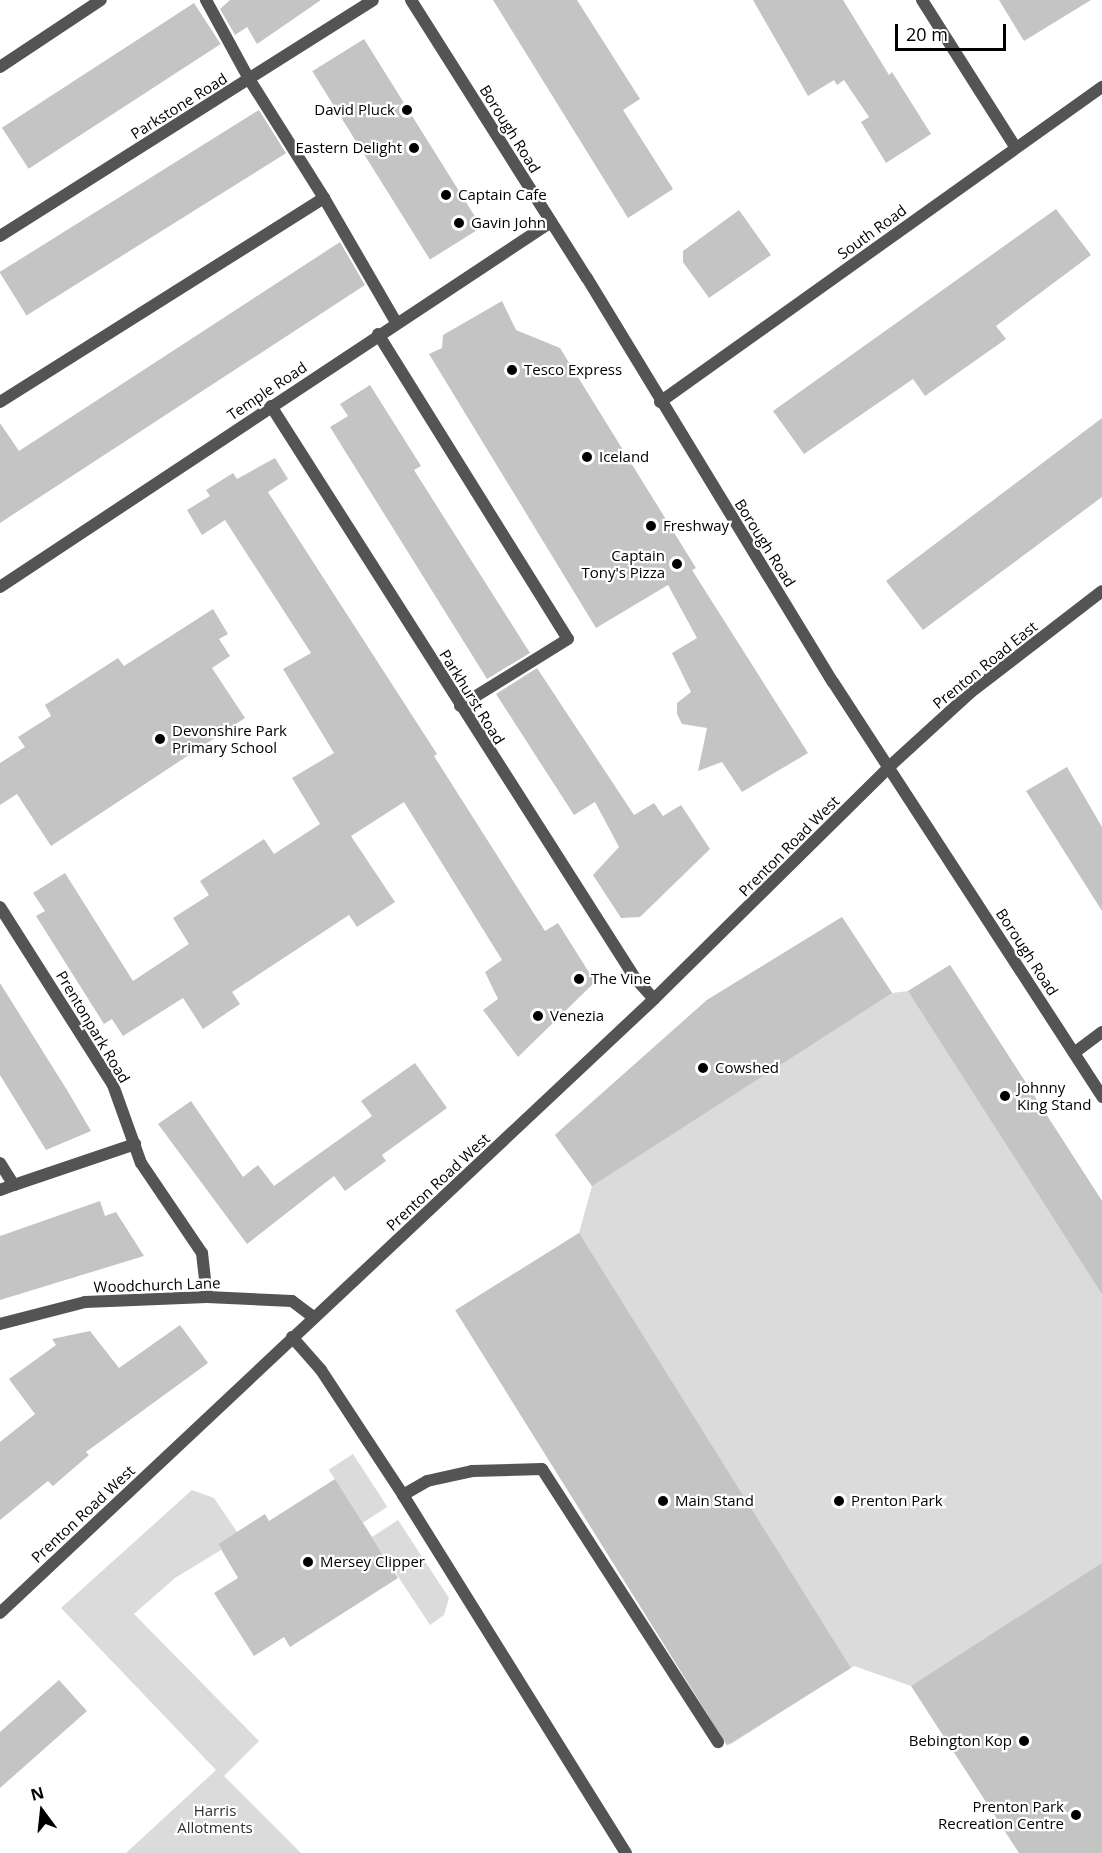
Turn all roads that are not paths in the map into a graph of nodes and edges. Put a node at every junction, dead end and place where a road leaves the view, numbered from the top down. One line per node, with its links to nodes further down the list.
1 (101, 0): 6 (street)
2 (206, 0): 7 (street)
3 (374, 0): 7 (street, Parkstone Road)
4 (411, 0): 11 (street, Borough Road)
5 (922, 0): 9 (street)
6 (0, 67)
7 (249, 79): 10 (street); 12 (street, Parkstone Road)
8 (1102, 87): 9 (street, South Road)
9 (1016, 148): 16 (street, South Road)
10 (324, 198): 13 (street); 15 (street)
11 (551, 222): 13 (street, Temple Road); 16 (street, Borough Road)
12 (0, 236)
13 (396, 322): 14 (street, Temple Road)
14 (378, 334): 17 (street, Temple Road); 20 (street)
15 (0, 402)
16 (660, 402): 21 (street, Borough Road)
17 (271, 406): 18 (street, Temple Road); 20 (street, Parkhurst Road)
18 (0, 587)
19 (1102, 591): 21 (street, Prenton Road East)
20 (460, 706): 23 (street, Parkhurst Road)
21 (890, 766): 23 (street, Prenton Road West); 25 (street, Borough Road)
22 (0, 907): 27 (street, Prentonpark Road)
23 (654, 999): 32 (street, Prenton Road West)
24 (1102, 1032): 25 (street)
25 (1074, 1053): 26 (street, Borough Road)
26 (1102, 1097)
27 (135, 1144): 29 (street); 31 (street, Prentonpark Road)
28 (0, 1163): 29 (street)
29 (14, 1185): 30 (street)
30 (0, 1190)
31 (207, 1297): 32 (street, Woodchurch Lane); 33 (street, Woodchurch Lane)
32 (313, 1317): 34 (street, Prenton Road West)
33 (0, 1324)
34 (292, 1337): 35 (street); 36 (street, Prenton Road West)
35 (403, 1495): 37 (street); 38 (street)
36 (0, 1613)
37 (718, 1742)
38 (626, 1853)

